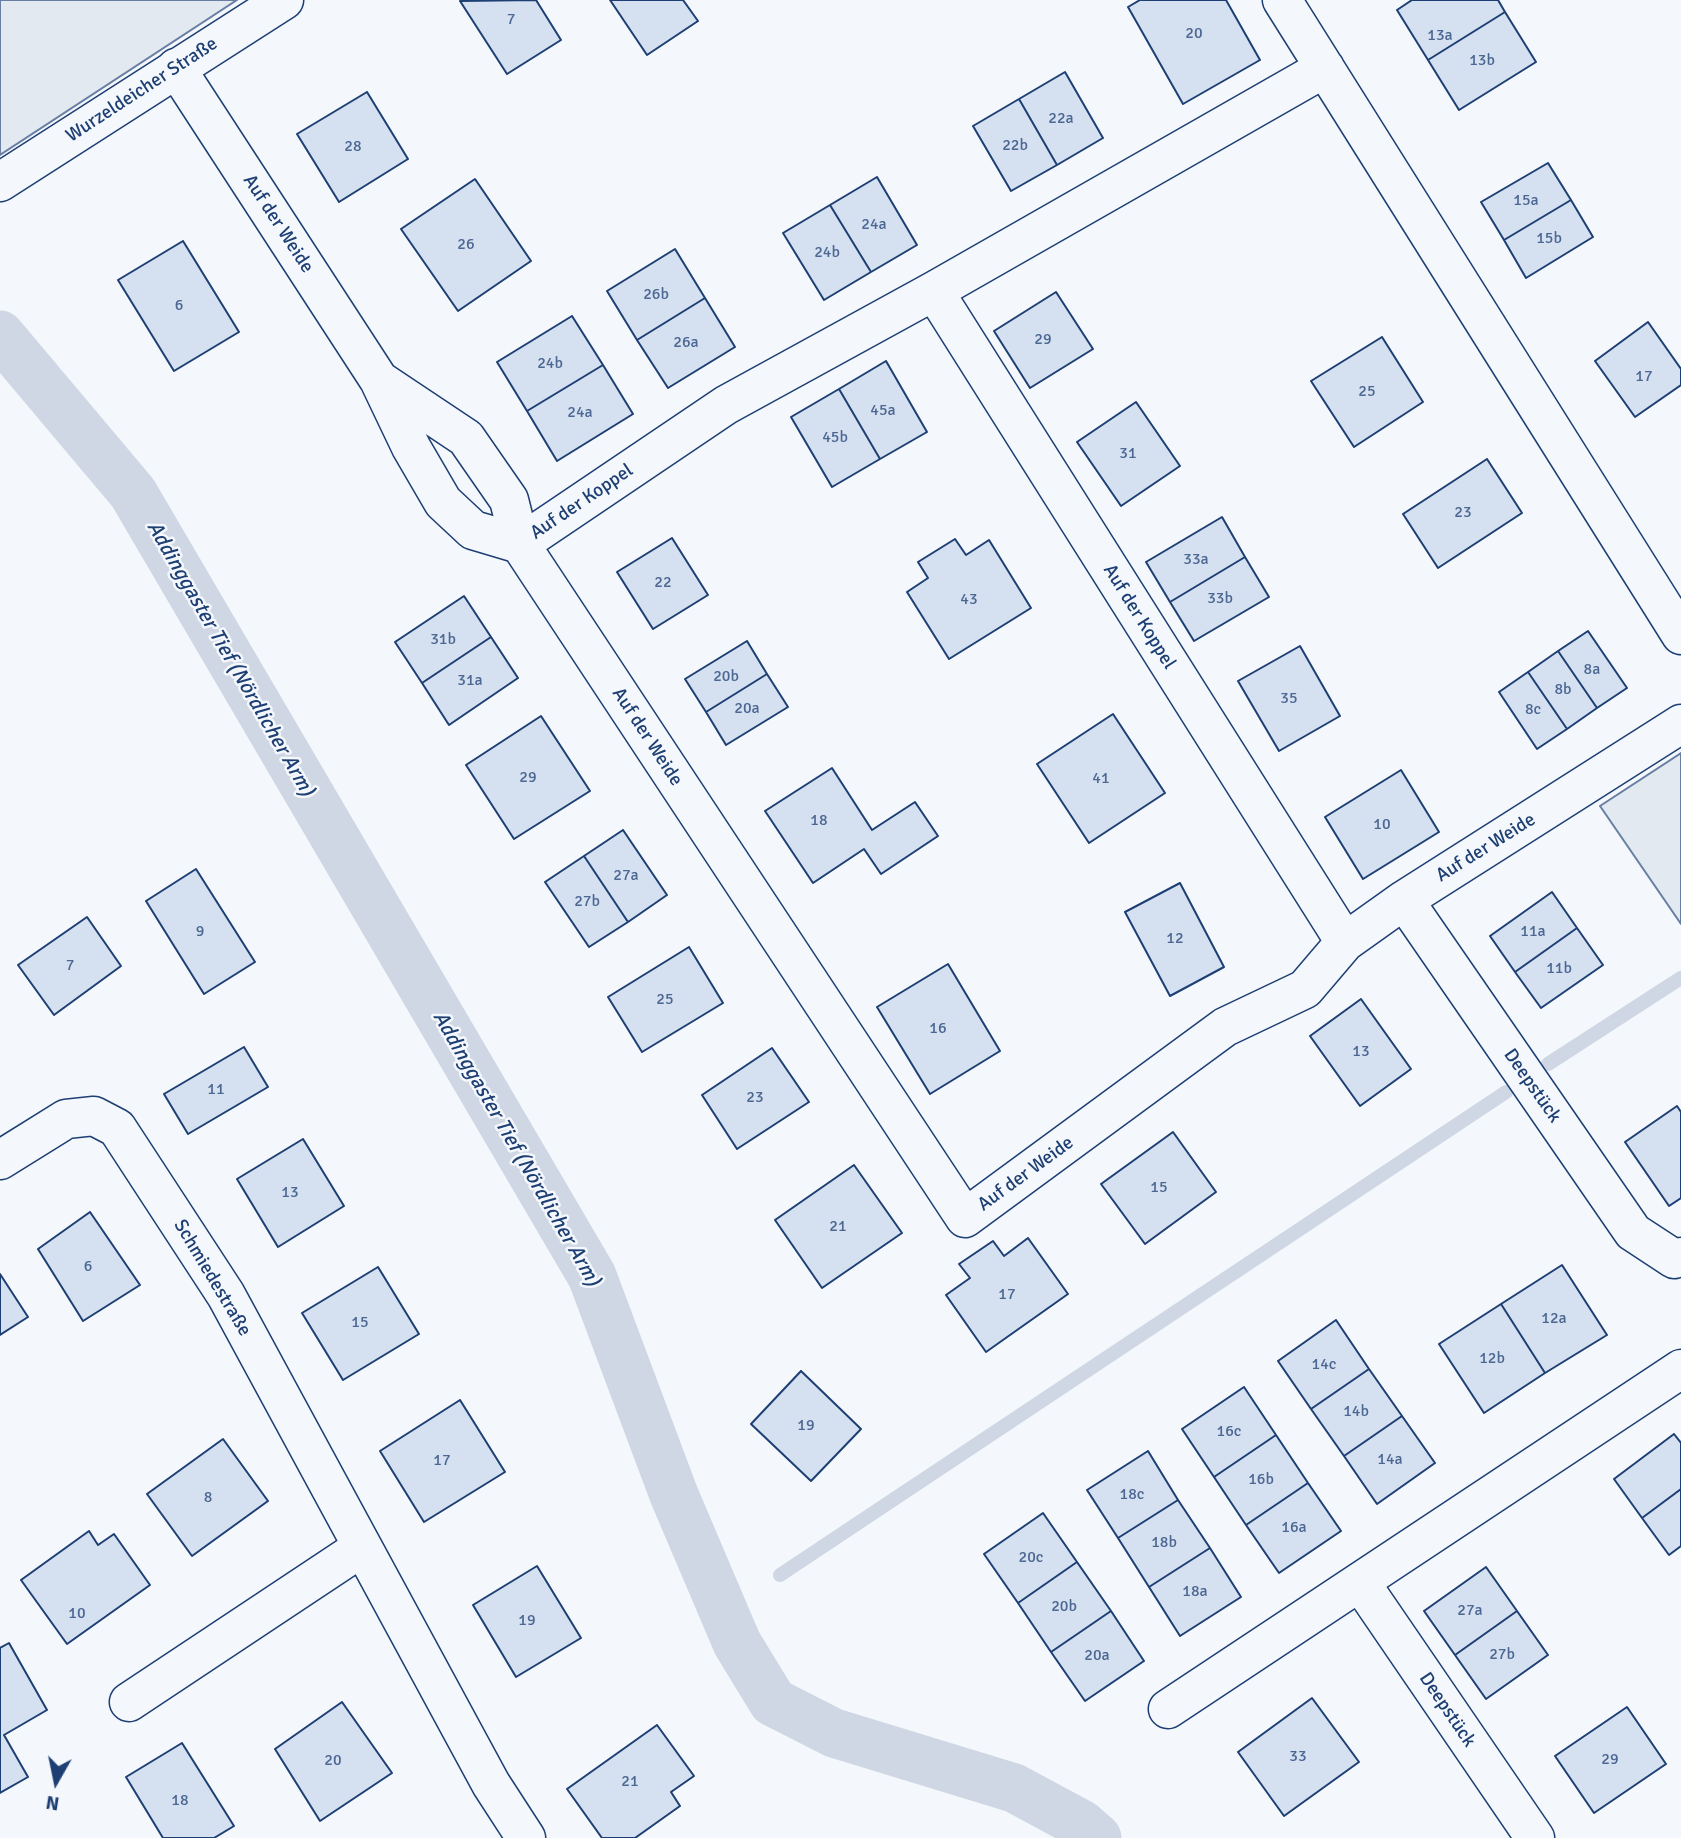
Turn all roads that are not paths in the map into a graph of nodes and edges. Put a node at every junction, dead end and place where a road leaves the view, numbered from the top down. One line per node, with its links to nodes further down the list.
1 (284, 0): 3 (street, Wurzeldeicher Straße)
2 (1282, 0): 4 (street)
3 (176, 68): 5 (street, Wurzeldeicher Straße); 7 (street, Auf der Weide)
4 (1325, 68): 6 (street, Auf der Koppel); 9 (street)
5 (0, 182)
6 (934, 291): 8 (street, Auf der Koppel); 12 (street, Auf der Koppel)
7 (379, 380): 8 (street, Auf der Weide); 8 (street, Auf der Weide)
8 (520, 544): 12 (street, Auf der Weide)
9 (1681, 635)
10 (1681, 724): 11 (street, Auf der Weide)
11 (1404, 901): 12 (street, Auf der Weide); 14 (street, Deepstück)
12 (1345, 942)
13 (0, 1160): 16 (street, Schmiedestraße)
14 (1679, 1261)
15 (1681, 1369): 17 (street)
16 (361, 1548): 18 (street); 20 (street, Schmiedestraße)
17 (1360, 1582): 19 (street); 21 (street, Deepstück)
18 (129, 1702)
19 (1168, 1709)
20 (526, 1838)
21 (1535, 1838)

